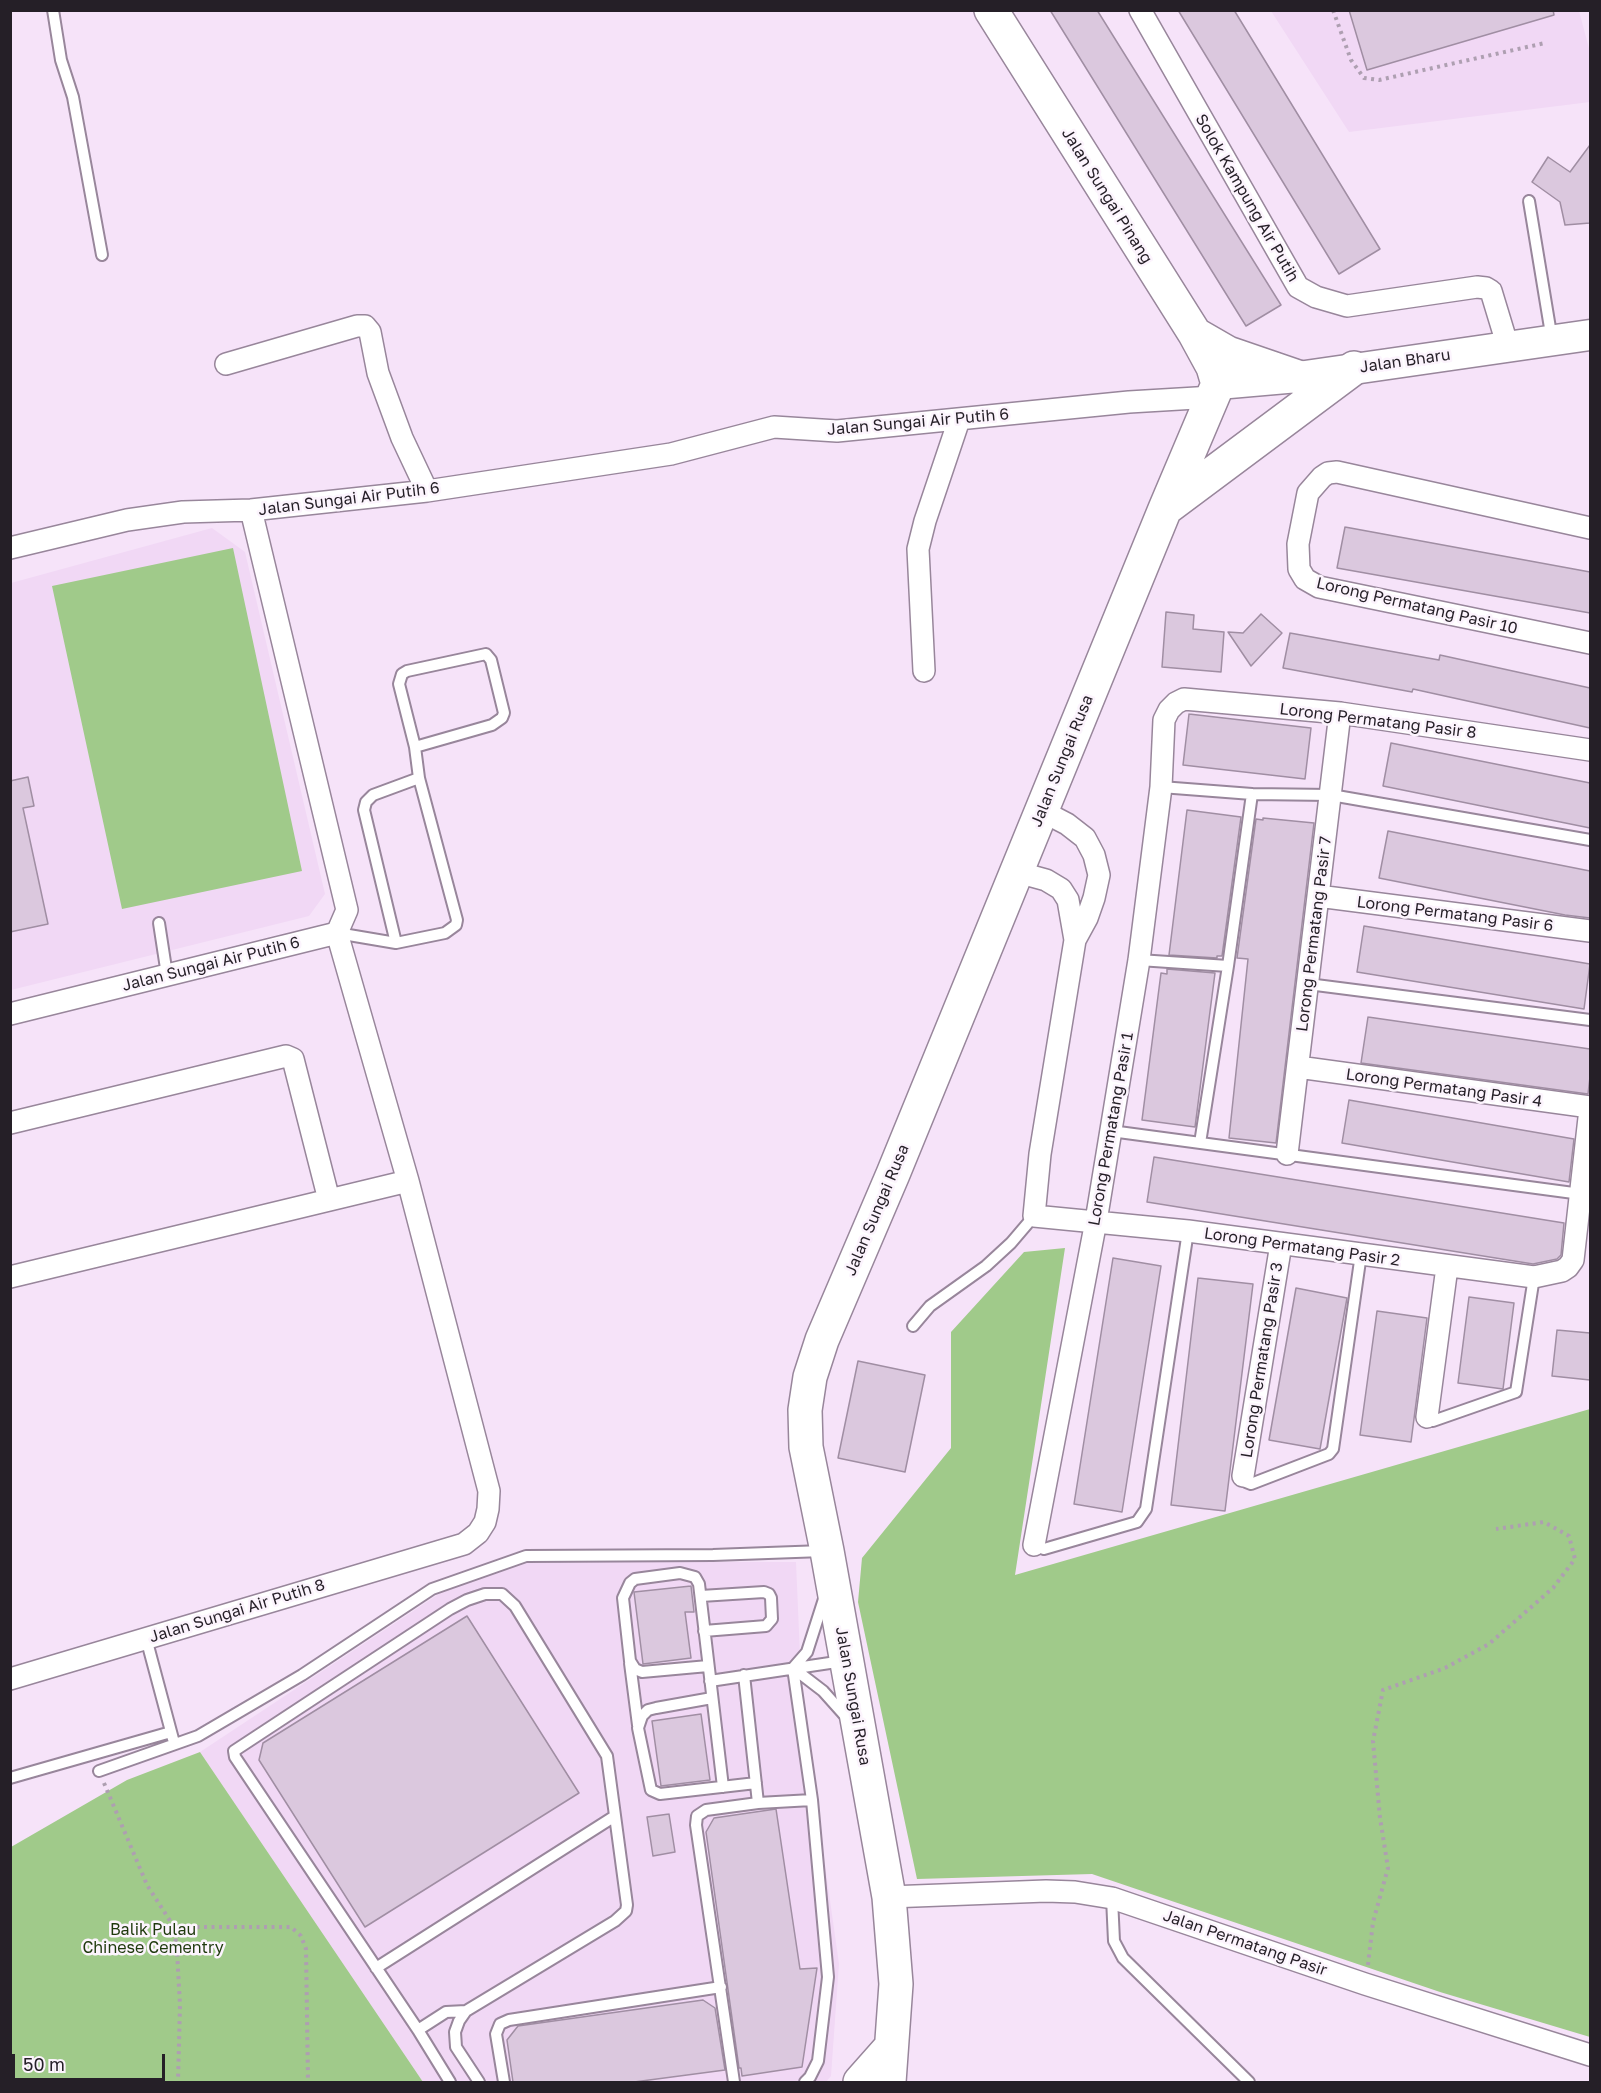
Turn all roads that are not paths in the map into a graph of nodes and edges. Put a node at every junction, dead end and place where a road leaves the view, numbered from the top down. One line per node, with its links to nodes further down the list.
1 (53, 10): 5 (lane)
2 (991, 10): 6 (main road, Jalan Sungai Pinang)
3 (1140, 10): 9 (street, Solok Kampung Air Putih)
4 (1529, 201): 8 (lane)
5 (102, 255)
6 (1195, 334): 12 (main road); 13 (main road, Jalan Sungai Pinang)
7 (1590, 335): 8 (main road, Jalan Bharu)
8 (1552, 340): 9 (main road, Jalan Bharu)
9 (1508, 347): 11 (main road, Jalan Bharu)
10 (226, 364): 15 (street)
11 (1354, 368): 12 (main road, Jalan Bharu); 16 (main road)
12 (1298, 377): 13 (main road, Jalan Bharu)
13 (1216, 390): 14 (street, Jalan Sungai Air Putih 6); 16 (main road, Jalan Sungai Rusa)
14 (959, 420): 15 (street, Jalan Sungai Air Putih 6); 21 (street)
15 (427, 491): 17 (street, Jalan Sungai Air Putih 6)
16 (1165, 509): 30 (main road, Jalan Sungai Rusa)
17 (251, 510): 19 (street); 36 (street, Jalan Sungai Air Putih 6)
18 (1590, 528): 20 (street, Lorong Permatang Pasir 10)
19 (10, 548)
20 (1590, 643)
21 (924, 671)
22 (1169, 710): 23 (street, Lorong Permatang Pasir 8); 27 (street, Lorong Permatang Pasir 1)
23 (1340, 713): 25 (street, Lorong Permatang Pasir 8); 29 (street, Lorong Permatang Pasir 7)
24 (415, 747): 24 (lane); 26 (lane)
25 (1590, 750)
26 (419, 778): 38 (lane); 38 (lane)
27 (1161, 787): 28 (lane); 39 (street, Lorong Permatang Pasir 1)
28 (1252, 794): 29 (lane); 40 (lane)
29 (1330, 795): 31 (lane); 33 (street, Lorong Permatang Pasir 7)
30 (1042, 811): 32 (main road, Jalan Sungai Rusa); 37 (street)
31 (1590, 840)
32 (1017, 872): 37 (street); 66 (main road, Jalan Sungai Rusa)
33 (1318, 896): 35 (street, Lorong Permatang Pasir 6); 42 (street, Lorong Permatang Pasir 7)
34 (159, 923): 41 (lane)
35 (1590, 932)
36 (338, 933): 38 (lane); 41 (street, Jalan Sungai Air Putih 6); 51 (street)
37 (1075, 940): 54 (street)
38 (396, 943)
39 (1139, 960): 40 (lane); 48 (street, Lorong Permatang Pasir 1)
40 (1228, 966): 49 (lane)
41 (167, 975): 43 (street, Jalan Sungai Air Putih 6)
42 (1308, 984): 44 (lane); 45 (street, Lorong Permatang Pasir 7)
43 (10, 1014)
44 (1590, 1020)
45 (1298, 1067): 46 (street, Lorong Permatang Pasir 4); 50 (street, Lorong Permatang Pasir 7)
46 (1590, 1108): 52 (street)
47 (10, 1123): 53 (street)
48 (1111, 1131): 49 (lane); 55 (street, Lorong Permatang Pasir 1)
49 (1200, 1143): 50 (lane)
50 (1287, 1154): 52 (lane)
51 (408, 1181): 53 (street); 69 (street, Jalan Sungai Air Putih 8)
52 (1581, 1194): 61 (street, Lorong Permatang Pasir 2)
53 (329, 1200): 60 (street)
54 (1034, 1216): 55 (street, Lorong Permatang Pasir 2); 62 (lane)
55 (1096, 1221): 56 (street, Lorong Permatang Pasir 2); 65 (street, Lorong Permatang Pasir 1)
56 (1188, 1231): 57 (street, Lorong Permatang Pasir 2); 65 (lane)
57 (1281, 1244): 58 (street, Lorong Permatang Pasir 2); 64 (street, Lorong Permatang Pasir 3)
58 (1361, 1254): 59 (street, Lorong Permatang Pasir 2); 64 (lane)
59 (1447, 1266): 61 (street, Lorong Permatang Pasir 2); 63 (street)
60 (10, 1277)
61 (1534, 1277): 63 (lane)
62 (913, 1326)
63 (1427, 1417)
64 (1243, 1476)
65 (1034, 1545)
66 (829, 1564): 70 (main road, Jalan Sungai Rusa); 73 (lane); 81 (lane)
67 (701, 1596): 68 (lane); 68 (lane); 71 (lane)
68 (704, 1631): 72 (lane)
69 (146, 1638): 75 (street, Jalan Sungai Air Putih 8); 79 (lane)
70 (847, 1660): 73 (lane); 80 (main road, Jalan Sungai Rusa)
71 (630, 1661): 72 (lane); 78 (lane)
72 (708, 1666): 76 (lane)
73 (793, 1668): 74 (lane); 80 (lane); 86 (lane)
74 (744, 1675): 76 (lane); 84 (lane)
75 (10, 1679)
76 (710, 1681): 77 (lane)
77 (712, 1698): 78 (lane); 85 (lane)
78 (638, 1728): 85 (lane)
79 (171, 1732): 81 (lane); 83 (lane)
80 (860, 1733): 89 (main road, Jalan Sungai Rusa)
81 (174, 1745): 82 (lane)
82 (99, 1771)
83 (10, 1778)
84 (756, 1783): 85 (lane); 87 (lane)
85 (723, 1787)
86 (812, 1800): 87 (lane); 101 (lane)
87 (758, 1803): 92 (lane)
88 (615, 1816): 91 (lane); 91 (lane); 93 (lane)
89 (889, 1897): 90 (street, Jalan Permatang Pasir); 95 (main road, Jalan Sungai Rusa)
90 (1112, 1898): 96 (street, Jalan Permatang Pasir); 104 (lane)
91 (376, 1968): 94 (lane)
92 (721, 1987): 99 (lane); 100 (lane)
93 (466, 2012): 94 (lane); 98 (lane)
94 (418, 2031): 97 (lane)
95 (891, 2047): 102 (main road); 103 (main road, Jalan Sungai Rusa)
96 (1590, 2055)
97 (450, 2082)
98 (479, 2082)
99 (504, 2082)
100 (734, 2082)
101 (805, 2082)
102 (860, 2082)
103 (889, 2082)
104 (1249, 2082)

